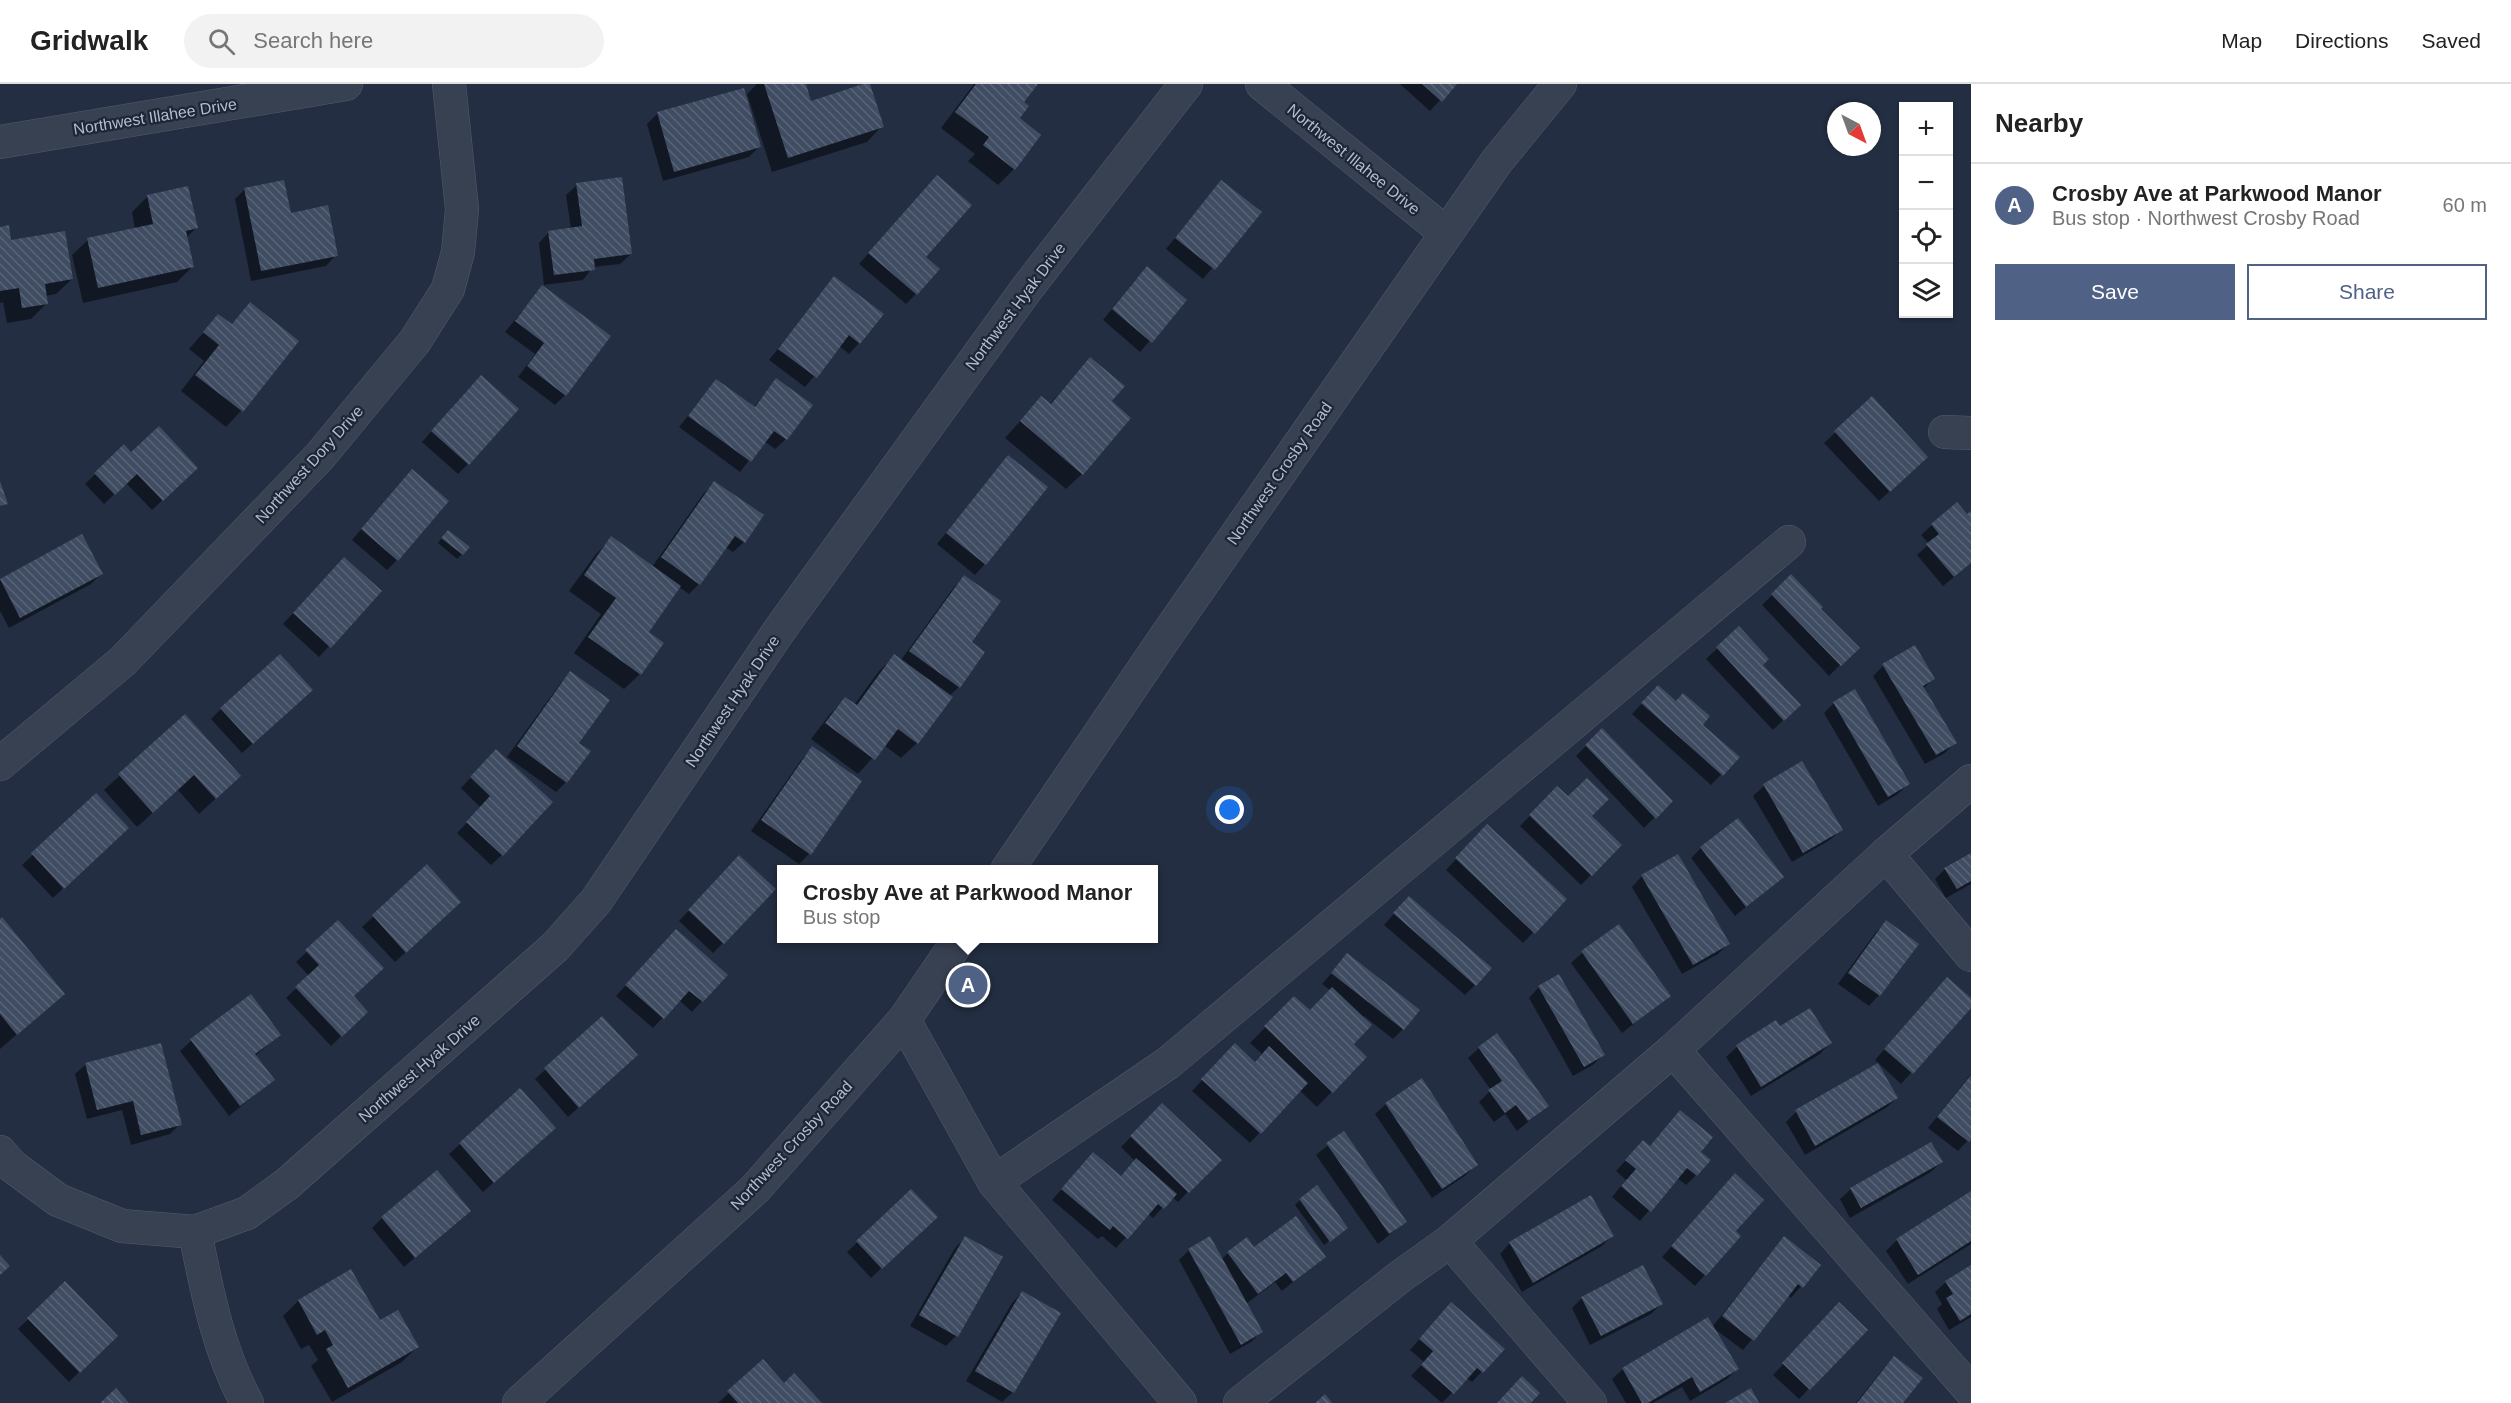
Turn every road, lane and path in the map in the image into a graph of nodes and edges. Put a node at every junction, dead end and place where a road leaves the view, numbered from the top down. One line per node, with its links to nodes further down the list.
1 (346, 84): 6 (street, Northwest Illahee Drive)
2 (449, 84): 9 (street, Northwest Dory Drive)
3 (1186, 84): 19 (street, Northwest Hyak Drive)
4 (1262, 84): 7 (street, Northwest Illahee Drive)
5 (1560, 84): 7 (street, Northwest Crosby Road)
6 (0, 142)
7 (1446, 233): 12 (street, Northwest Crosby Road)
8 (1789, 542): 18 (street)
9 (1, 761)
10 (1971, 782): 11 (street)
11 (1886, 854): 14 (street); 16 (street)
12 (1009, 865)
13 (957, 943): 15 (street, Northwest Crosby Road)
14 (1971, 955)
15 (904, 1020): 18 (street); 23 (street, Northwest Crosby Road)
16 (1673, 1050): 20 (street); 21 (street)
17 (0, 1152): 19 (street)
18 (994, 1182): 24 (street)
19 (195, 1232): 22 (street)
20 (1450, 1241): 25 (street); 26 (street)
21 (1971, 1391)
22 (247, 1403)
23 (519, 1403)
24 (1180, 1403)
25 (1240, 1403)
26 (1590, 1403)

